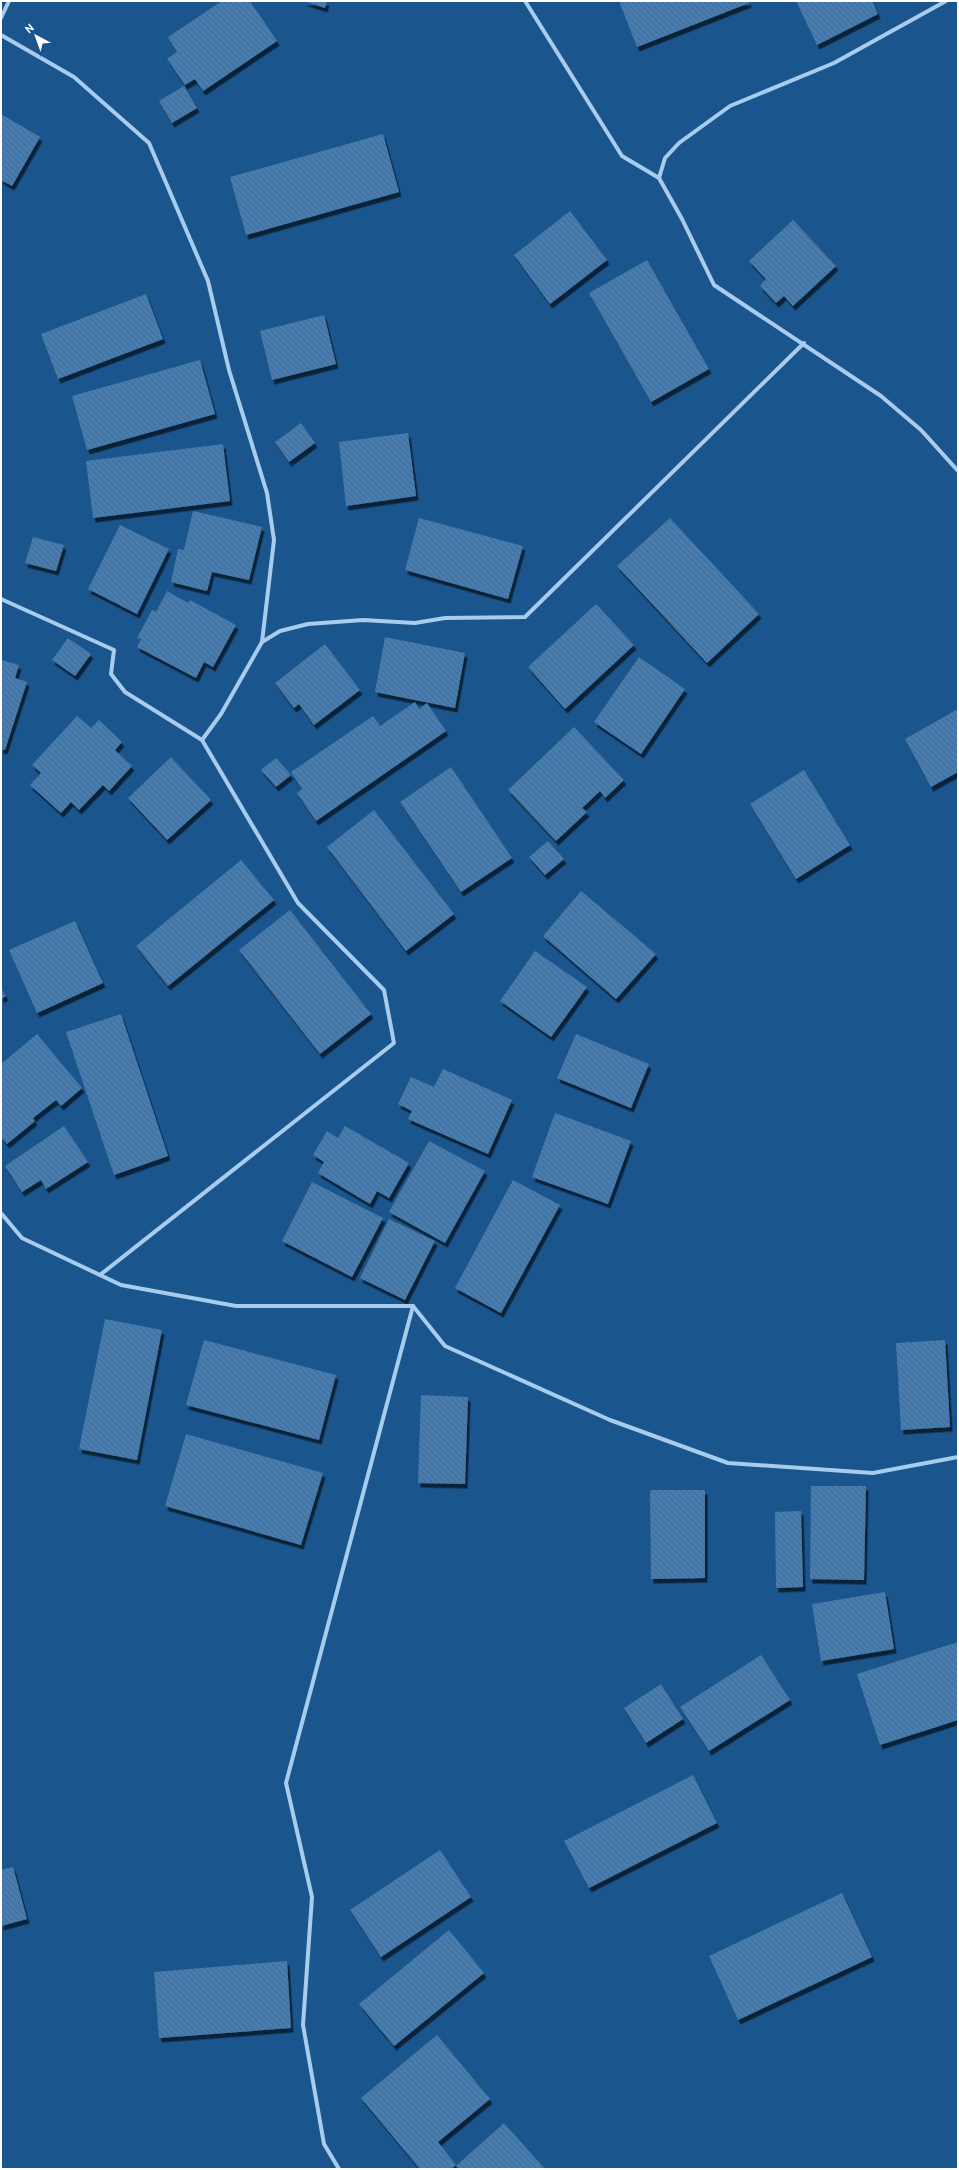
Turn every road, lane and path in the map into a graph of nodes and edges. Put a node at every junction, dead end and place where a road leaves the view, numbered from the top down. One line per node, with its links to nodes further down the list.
1 (9, 1): 4 (street)
2 (525, 1): 6 (street)
3 (946, 1): 6 (street)
4 (1, 18)
5 (1, 35): 10 (street)
6 (659, 178): 7 (street)
7 (804, 343): 8 (street); 10 (street)
8 (958, 471)
9 (1, 599): 11 (street)
10 (262, 642): 11 (street)
11 (202, 740): 13 (street)
12 (1, 1213): 13 (street)
13 (100, 1275): 14 (street)
14 (413, 1306): 15 (street); 16 (street)
15 (958, 1457)
16 (339, 2169)

